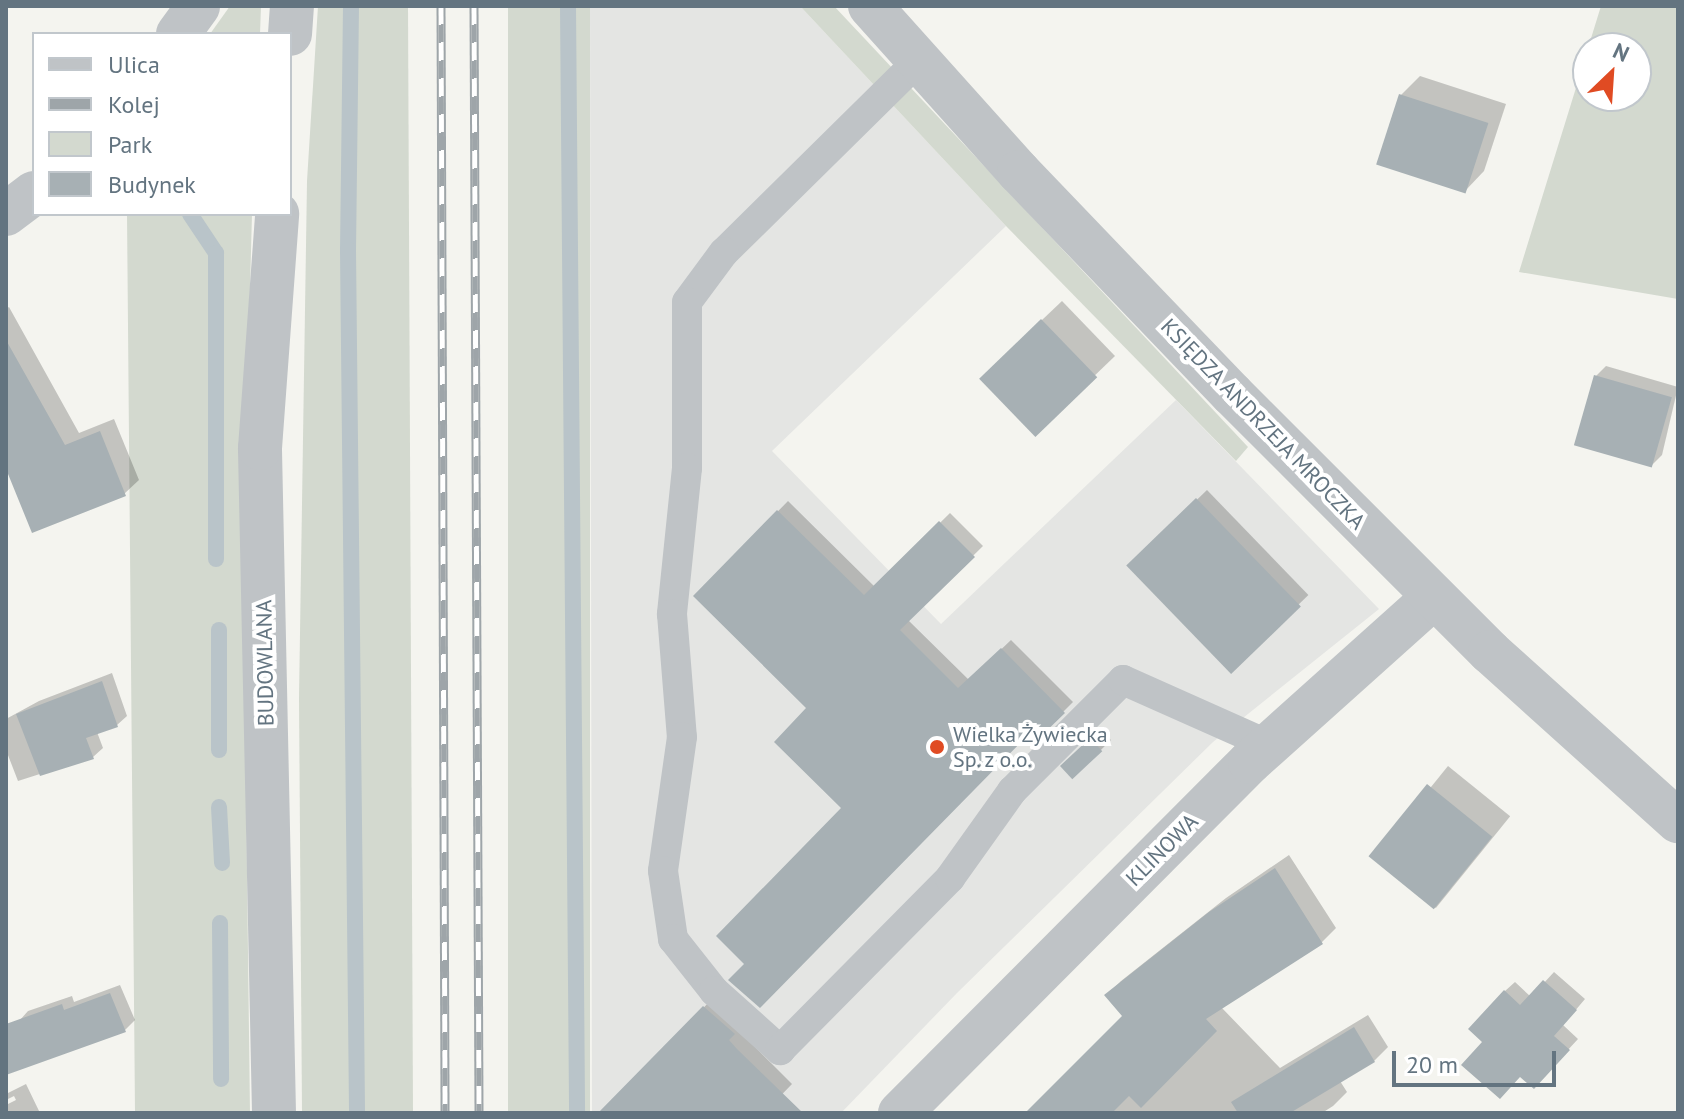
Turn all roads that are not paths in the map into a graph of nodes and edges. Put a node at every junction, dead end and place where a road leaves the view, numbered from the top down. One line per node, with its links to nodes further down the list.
1 (198, 6): 4 (street)
2 (292, 6): 5 (street)
3 (870, 6): 6 (street, KSIĘDZA ANDRZEJA MROCZKA)
4 (179, 32)
5 (290, 32)
6 (920, 59): 10 (street, KSIĘDZA ANDRZEJA MROCZKA); 11 (lane)
7 (32, 194): 8 (street)
8 (6, 214)
9 (277, 216): 13 (street, BUDOWLANA)
10 (1434, 597): 11 (street, KLINOWA); 12 (street, KSIĘDZA ANDRZEJA MROCZKA)
11 (1269, 745): 14 (street, KLINOWA)
12 (1678, 821)
13 (274, 1113)
14 (900, 1113)

